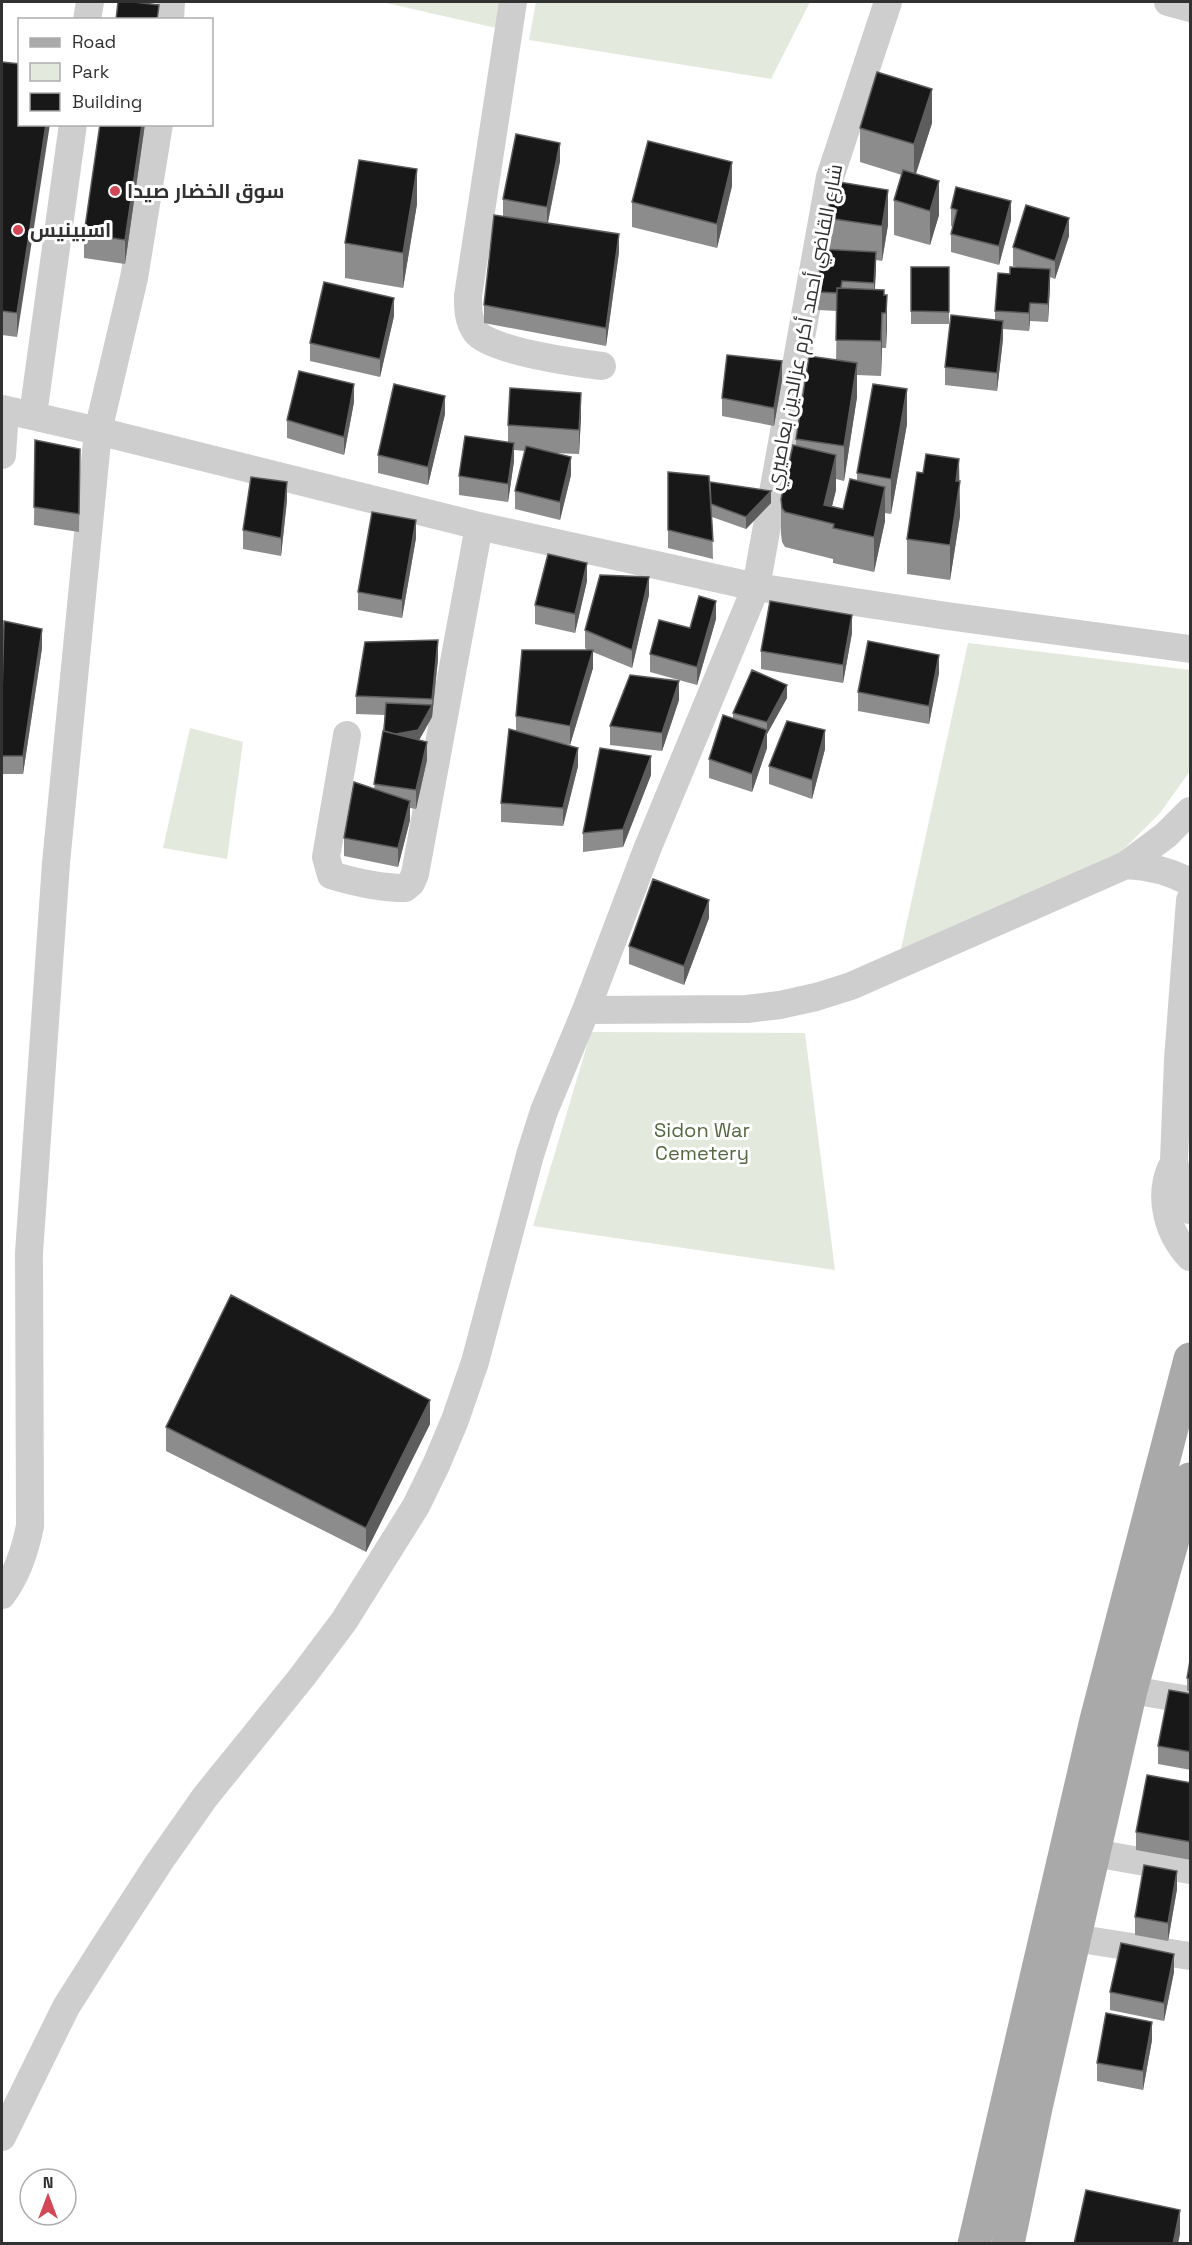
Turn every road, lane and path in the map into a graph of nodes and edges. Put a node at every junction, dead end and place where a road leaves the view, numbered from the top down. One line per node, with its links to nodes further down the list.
1 (90, 2): 7 (street)
2 (171, 2): 8 (street)
3 (513, 2): 11 (street)
4 (888, 2): 17 (street, شارع القاضي أحمد أكرم عزالدين بعاصيري)
5 (1168, 2): 6 (street)
6 (1191, 8)
7 (87, 18)
8 (170, 18)
9 (73, 126): 13 (street)
10 (159, 126): 14 (street)
11 (602, 366)
12 (3, 409): 13 (street); 15 (street)
13 (33, 415): 14 (street)
14 (98, 431): 16 (street); 30 (street)
15 (2, 455)
16 (479, 526): 17 (street); 19 (street)
17 (756, 587): 18 (street); 24 (street, شارع القاضي أحمد أكرم عزالدين بعاصيري)
18 (1191, 649)
19 (346, 735)
20 (1191, 812): 21 (street)
21 (1126, 865): 22 (street); 24 (street)
22 (1191, 882)
23 (1191, 900): 25 (street)
24 (586, 1010): 39 (street, شارع القاضي أحمد أكرم عزالدين بعاصيري)
25 (1174, 1161): 26 (street); 27 (street)
26 (1191, 1210)
27 (1191, 1257)
28 (1191, 1359): 33 (main road)
29 (1191, 1479): 31 (main road)
30 (2, 1595)
31 (1131, 1690): 32 (street); 33 (main road)
32 (1191, 1700)
33 (1108, 1730): 34 (main road); 38 (main road)
34 (1094, 1853): 35 (street); 36 (main road)
35 (1191, 1870)
36 (1074, 1938): 37 (street); 38 (main road)
37 (1191, 1956)
38 (1021, 2104): 40 (main road); 41 (main road)
39 (2, 2137)
40 (974, 2244)
41 (1008, 2244)

